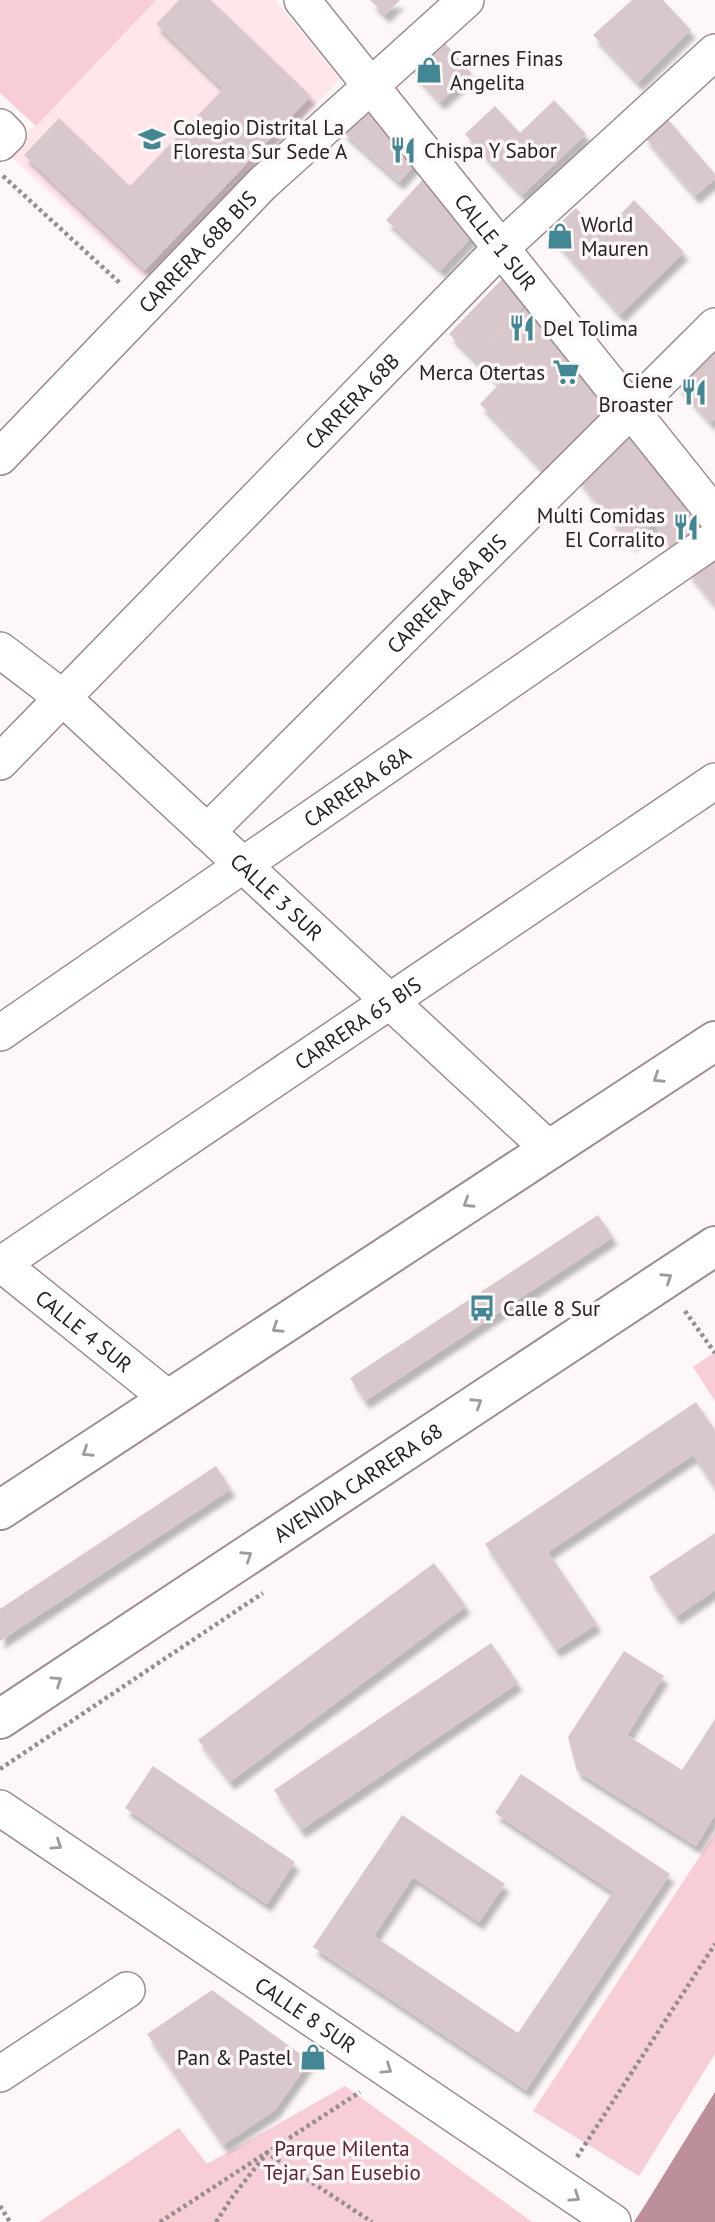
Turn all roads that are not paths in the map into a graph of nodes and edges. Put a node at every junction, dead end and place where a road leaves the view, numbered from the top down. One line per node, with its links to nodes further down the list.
1 (302, 0): 4 (street, CALLE 1 SUR)
2 (466, 0): 4 (street, CARRERA 68B BIS)
3 (715, 52): 5 (street, CARRERA 68B)
4 (372, 87): 5 (street, CALLE 1 SUR); 8 (street, CARRERA 68B BIS)
5 (501, 248): 7 (street, CALLE 1 SUR); 12 (street, CARRERA 68B)
6 (715, 326): 7 (street, CARRERA 68A BIS)
7 (631, 411): 9 (street, CALLE 1 SUR); 15 (street, CARRERA 68A BIS)
8 (0, 457)
9 (715, 515)
10 (715, 539): 16 (street, CARRERA 68A)
11 (0, 650): 12 (street, CALLE 3 SUR)
12 (63, 698): 13 (street, CARRERA 68B); 15 (street, CALLE 3 SUR)
13 (0, 762)
14 (715, 781): 17 (street, CARRERA 65 BIS)
15 (207, 832): 16 (street, CALLE 3 SUR)
16 (243, 865): 17 (street, CALLE 3 SUR); 18 (street, CARRERA 68A)
17 (390, 1001): 20 (street, CALLE 3 SUR); 22 (street, CARRERA 65 BIS)
18 (0, 1033)
19 (715, 1041): 20 (main road, one-way to 20)
20 (549, 1149): 23 (main road, one-way to 23)
21 (715, 1246): 25 (main road, AVENIDA CARRERA 68, one-way to 21)
22 (1, 1264): 23 (street, CALLE 4 SUR)
23 (169, 1399): 24 (main road, one-way to 24)
24 (0, 1510)
25 (0, 1719)
26 (0, 1808): 29 (street, CALLE 8 SUR, one-way to 29)
27 (127, 1990): 28 (street)
28 (0, 2074)
29 (613, 2222)

